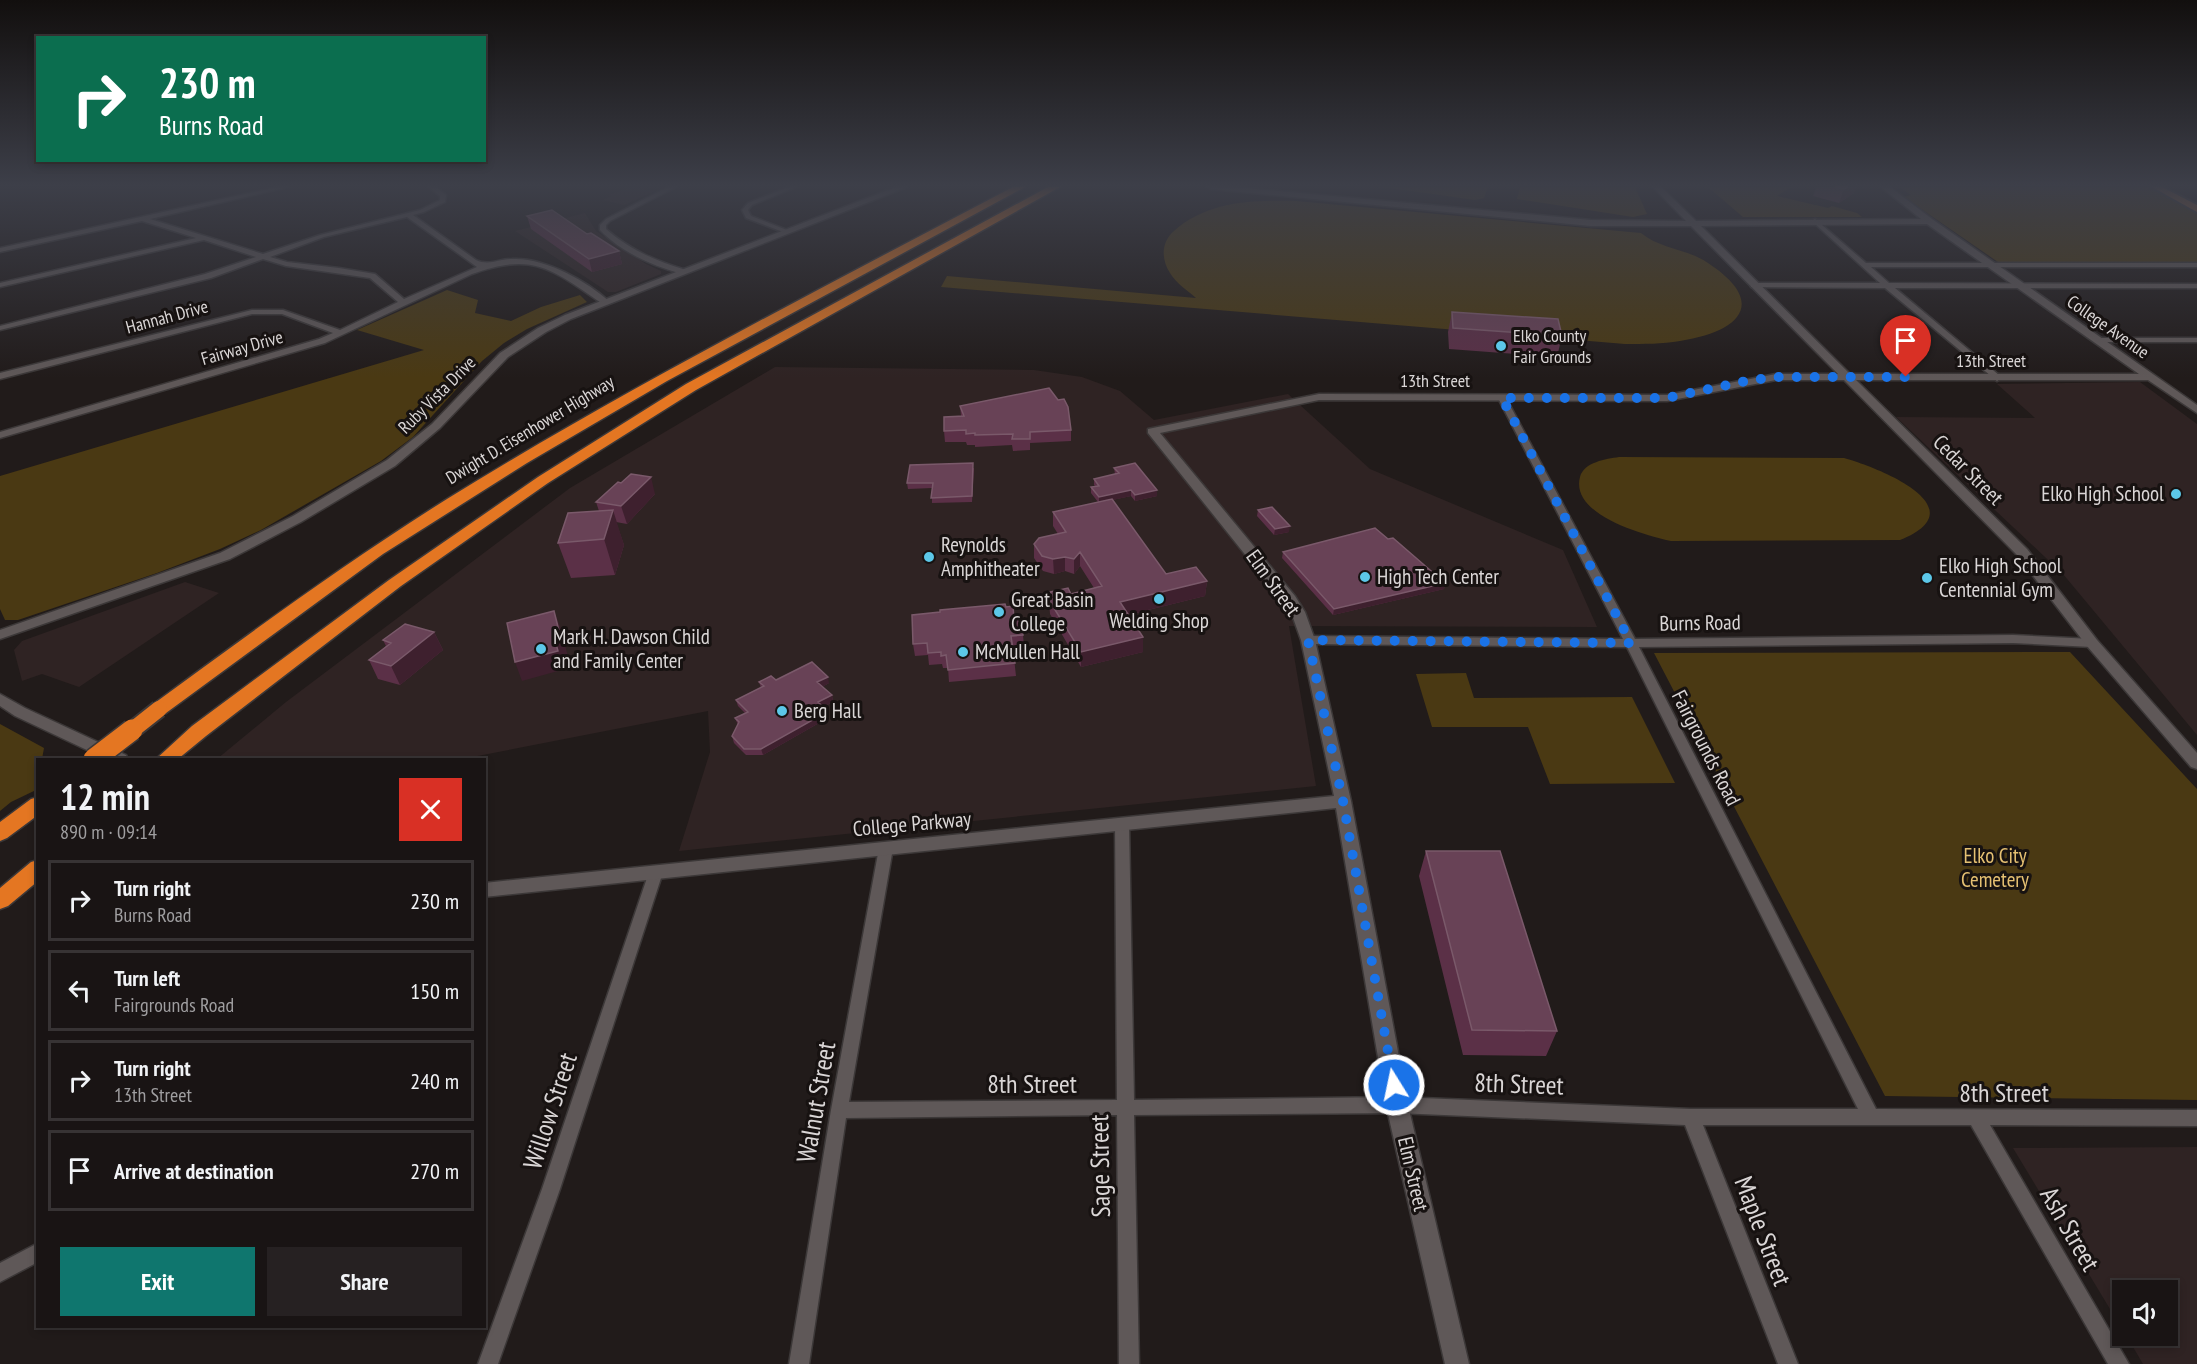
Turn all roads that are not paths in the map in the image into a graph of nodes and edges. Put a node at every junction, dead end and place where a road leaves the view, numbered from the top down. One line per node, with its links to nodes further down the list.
1 (147, 251): 18 (street)
2 (245, 251): 12 (street)
3 (281, 251): 12 (street)
4 (458, 251): 14 (street)
5 (630, 251): 17 (street)
6 (736, 251): 17 (street, Ruby Vista Drive)
7 (901, 251): 42 (highway, Dwight D. Eisenhower Highway, bridge)
8 (939, 251): 44 (highway)
9 (1719, 251): 19 (street, Cedar Street)
10 (1849, 251): 13 (street)
11 (1971, 251): 15 (street, College Avenue)
12 (263, 257): 24 (street); 25 (street)
13 (1866, 265): 15 (street); 20 (street)
14 (482, 266): 23 (street, Fairway Drive); 24 (street, Fairway Drive)
15 (1992, 266): 16 (street); 21 (street, College Avenue)
16 (2194, 267)
17 (683, 272): 23 (street, Ruby Vista Drive)
18 (0, 285)
19 (1754, 285): 20 (street); 31 (street, Cedar Street)
20 (1887, 285): 21 (street); 32 (street)
21 (2021, 286): 22 (street); 27 (street, College Avenue)
22 (2197, 286)
23 (606, 302): 37 (street, Ruby Vista Drive)
24 (404, 303): 26 (street, Fairway Drive)
25 (0, 328)
26 (341, 333): 29 (street, Hannah Drive); 36 (street, Fairway Drive)
27 (2098, 340): 28 (street); 30 (street, College Avenue)
28 (2197, 340)
29 (0, 376)
30 (2151, 377): 32 (street, 13th Street); 34 (street, College Avenue)
31 (1847, 378): 32 (street, 13th Street); 33 (street, 13th Street); 40 (street, Cedar Street)
32 (1997, 378)
33 (1502, 398): 35 (street, 13th Street); 39 (street, Fairgrounds Road)
34 (2197, 410)
35 (1152, 431): 38 (street, Elm Street)
36 (0, 435)
37 (0, 635)
38 (1308, 640): 39 (street, Burns Road); 46 (street, Elm Street)
39 (1631, 643): 40 (street, Burns Road); 59 (street, Fairgrounds Road)
40 (2092, 643): 45 (street, Cedar Street)
41 (0, 699): 43 (street)
42 (95, 758)
43 (118, 758)
44 (167, 758)
45 (2197, 763)
46 (1343, 801): 48 (street, College Parkway); 55 (street, Elm Street)
47 (36, 806): 49 (highway)
48 (1122, 823): 50 (street, College Parkway); 56 (street, Sage Street)
49 (0, 833)
50 (886, 848): 52 (street, College Parkway); 57 (street, Walnut Street)
51 (36, 870): 54 (highway)
52 (656, 872): 53 (street, College Parkway); 64 (street, Willow Street)
53 (486, 890)
54 (0, 900)
55 (1397, 1105): 56 (street, 8th Street); 58 (street, 8th Street); 67 (street, Elm Street)
56 (1124, 1109): 57 (street, 8th Street); 66 (street, Sage Street)
57 (839, 1110): 65 (street, Walnut Street)
58 (1691, 1117): 59 (street, 8th Street); 68 (street, Maple Street)
59 (1871, 1117): 61 (street, 8th Street)
60 (2197, 1118): 61 (street, 8th Street)
61 (1977, 1119): 69 (street, Ash Street)
62 (36, 1253): 63 (street)
63 (0, 1273)
64 (488, 1364)
65 (799, 1364)
66 (1129, 1364)
67 (1457, 1364)
68 (1788, 1364)
69 (2119, 1364)

